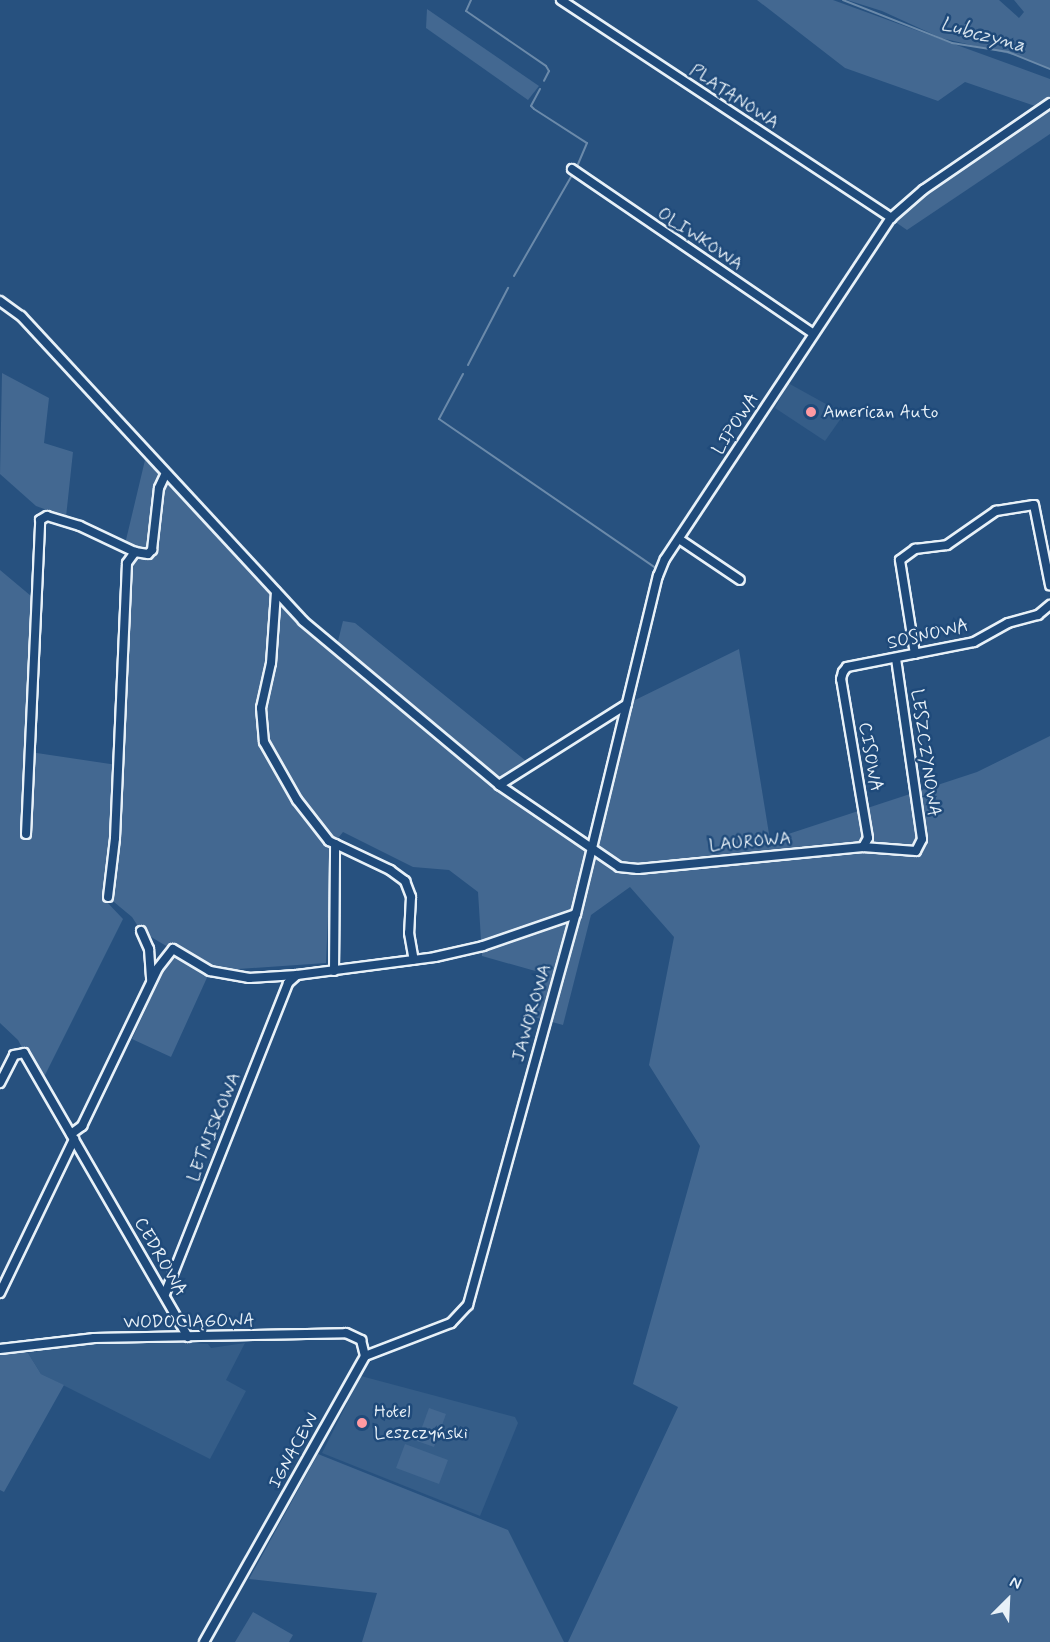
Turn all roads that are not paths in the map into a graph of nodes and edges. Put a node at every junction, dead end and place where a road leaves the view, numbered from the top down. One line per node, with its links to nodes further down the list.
1 (561, 0): 4 (street, PLATANOWA)
2 (1050, 103): 4 (street, LIPOWA)
3 (572, 169): 6 (street, OLIWKOWA)
4 (891, 218): 6 (street, LIPOWA)
5 (0, 301): 7 (street, LAUROWA)
6 (813, 333): 8 (street, LIPOWA)
7 (165, 475): 9 (street); 12 (street, LAUROWA)
8 (679, 539): 10 (street); 17 (street, LIPOWA)
9 (135, 552): 19 (street); 24 (street)
10 (740, 580)
11 (1050, 585): 14 (street)
12 (276, 592): 18 (street, LAUROWA); 20 (street)
13 (1050, 605): 14 (street, SOSNOWA)
14 (915, 654): 15 (street, SOSNOWA)
15 (896, 659): 16 (street, SOSNOWA); 23 (street, LESZCZYNOWA)
16 (843, 672): 21 (street, CISOWA)
17 (627, 704): 18 (street); 22 (street, JAWOROWA)
18 (499, 785): 22 (street, LAUROWA)
19 (26, 834)
20 (335, 844): 27 (street); 28 (street)
21 (864, 847): 22 (street, LAUROWA); 23 (street, LAUROWA)
22 (592, 850): 25 (street, JAWOROWA)
23 (916, 851)
24 (108, 897)
25 (576, 914): 27 (street); 37 (street, JAWOROWA)
26 (141, 931): 30 (street)
27 (414, 960): 28 (street)
28 (334, 971): 29 (street)
29 (297, 975): 30 (street); 34 (street, LETNISKOWA)
30 (151, 985): 32 (street)
31 (0, 1083): 32 (street, CEDROWA)
32 (73, 1136): 33 (street); 34 (street, CEDROWA)
33 (0, 1293)
34 (165, 1294): 35 (street, CEDROWA)
35 (189, 1337): 36 (street, WODOCIĄGOWA); 37 (street, WODOCIĄGOWA)
36 (0, 1349)
37 (365, 1356): 38 (street, IGNACEW)
38 (204, 1642)

